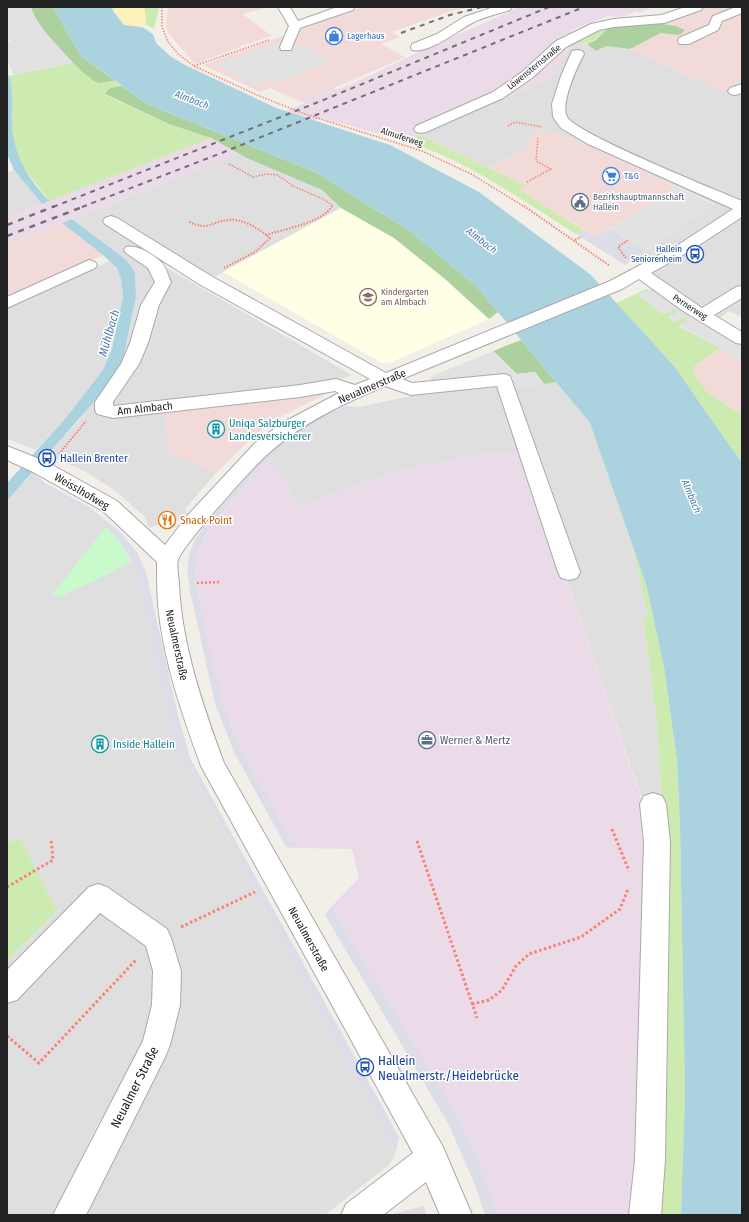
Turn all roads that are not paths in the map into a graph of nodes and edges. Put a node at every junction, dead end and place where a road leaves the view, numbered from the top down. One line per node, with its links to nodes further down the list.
1 (284, 7): 6 (street)
2 (349, 7): 6 (street)
3 (506, 7): 9 (street)
4 (697, 7): 11 (street, Löwensternstraße)
5 (742, 8): 7 (street)
6 (295, 26): 8 (street)
7 (684, 41)
8 (286, 47)
9 (417, 47)
10 (577, 54): 12 (street, Löwensternstraße)
11 (421, 129)
12 (742, 208): 16 (street, Neualmerstraße)
13 (111, 221): 14 (street)
14 (134, 235): 21 (street); 22 (street, Am Almbach)
15 (89, 265): 18 (street)
16 (628, 275): 19 (street, Pernerweg); 21 (street, Neualmerstraße)
17 (742, 291): 19 (street)
18 (7, 303)
19 (701, 315): 20 (street, Pernerweg)
20 (742, 338)
21 (385, 380): 22 (street, Neualmerstraße); 25 (street)
22 (355, 392): 24 (street, Neualmerstraße)
23 (29, 462): 24 (street, Weisslhofweg)
24 (168, 558): 28 (street, Neualmerstraße)
25 (569, 572)
26 (653, 804): 32 (street)
27 (7, 990): 29 (street, Neualmer Straße)
28 (432, 1158): 30 (street); 31 (street, Neualmerstraße)
29 (69, 1215)
30 (357, 1215)
31 (456, 1215)
32 (645, 1215)

